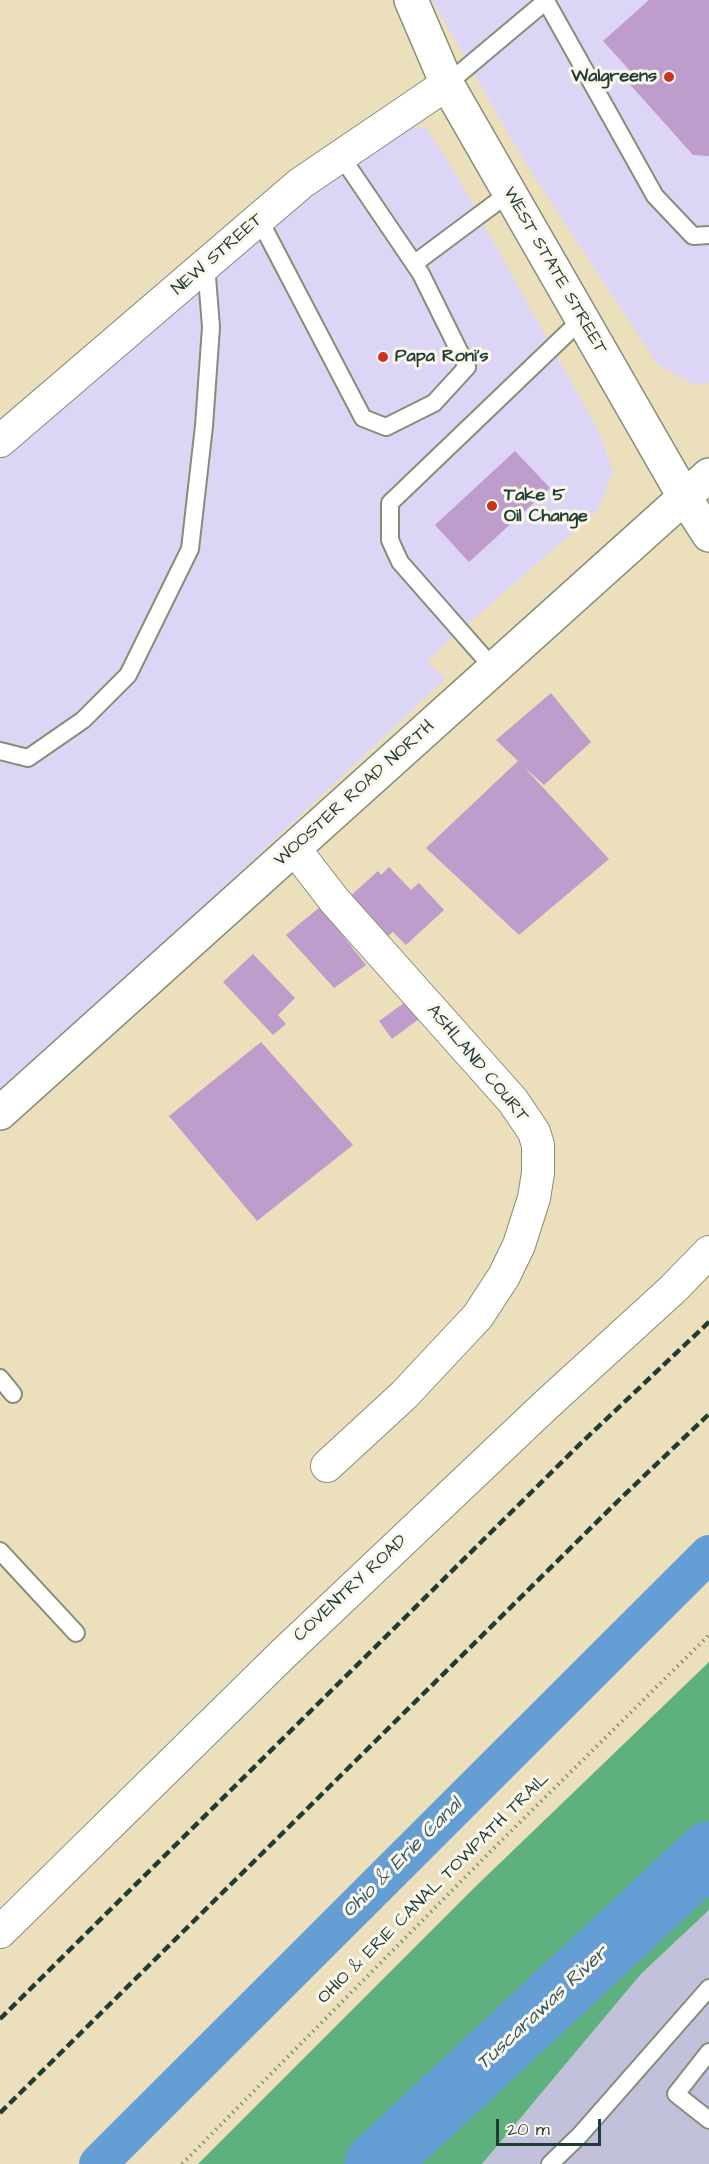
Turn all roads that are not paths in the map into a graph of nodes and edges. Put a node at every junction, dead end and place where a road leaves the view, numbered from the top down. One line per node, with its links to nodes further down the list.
1 (411, 0): 3 (main road, WEST STATE STREET)
2 (546, 1): 3 (lane); 7 (lane)
3 (447, 84): 4 (street, NEW STREET); 5 (main road, WEST STATE STREET)
4 (341, 156): 6 (street, NEW STREET); 8 (lane)
5 (509, 192): 8 (lane); 10 (main road, WEST STATE STREET)
6 (259, 219): 8 (lane); 9 (street, NEW STREET)
7 (709, 235)
8 (415, 263)
9 (206, 265): 11 (street, NEW STREET); 16 (lane)
10 (582, 319): 13 (main road, WEST STATE STREET); 15 (lane)
11 (0, 441)
12 (709, 475): 13 (main road, WOOSTER ROAD NORTH)
13 (684, 498): 14 (main road, WEST STATE STREET); 15 (main road, WOOSTER ROAD NORTH)
14 (709, 536)
15 (494, 669): 17 (main road, WOOSTER ROAD NORTH)
16 (0, 751)
17 (294, 848): 18 (main road, WOOSTER ROAD NORTH); 22 (street, ASHLAND COURT)
18 (0, 1113)
19 (709, 1252): 25 (street, COVENTRY ROAD)
20 (0, 1378): 21 (lane)
21 (13, 1394)
22 (327, 1466)
23 (0, 1551): 24 (lane)
24 (76, 1633)
25 (0, 1932)
26 (709, 1988): 29 (lane)
27 (709, 2052): 28 (lane)
28 (709, 2120)
29 (550, 2164)

